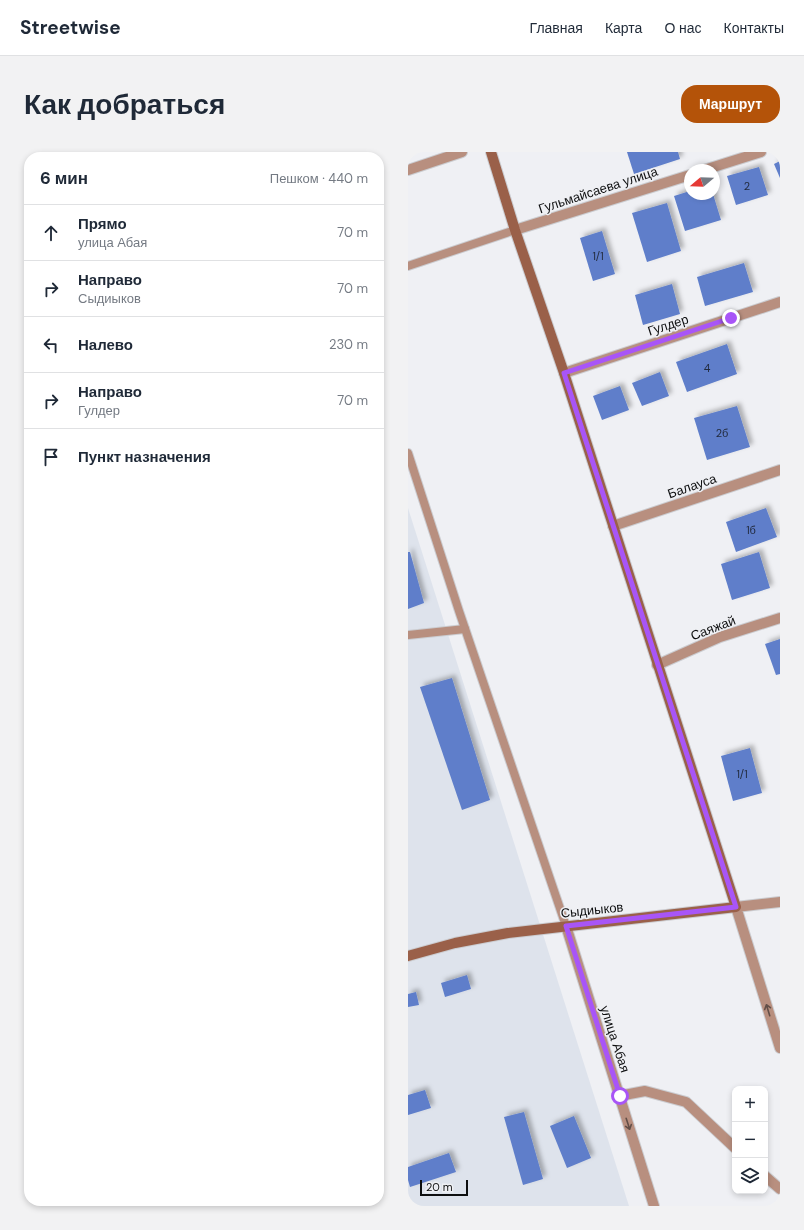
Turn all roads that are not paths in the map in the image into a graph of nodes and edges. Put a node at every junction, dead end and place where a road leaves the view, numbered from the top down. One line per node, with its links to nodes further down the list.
1 (462, 152): 5 (street)
2 (492, 152): 7 (main road)
3 (761, 152): 4 (street)
4 (720, 165)
5 (408, 170)
6 (684, 176): 7 (street, Гульмайсаева улица)
7 (515, 230): 8 (lane); 10 (main road)
8 (408, 266)
9 (780, 302): 10 (street, Гулдер)
10 (564, 373): 13 (main road)
11 (408, 453): 15 (lane)
12 (780, 470): 13 (street, Балауса)
13 (612, 526): 17 (main road)
14 (780, 618): 17 (street, Саяжай)
15 (465, 629): 16 (lane); 20 (lane)
16 (408, 635)
17 (657, 665): 19 (main road)
18 (780, 902): 19 (street, Сыдиыков)
19 (736, 907): 20 (main road, Сыдиыков); 22 (street, one-way to 19)
20 (566, 926): 21 (main road, Сыдиыков); 23 (street, улица Абая)
21 (408, 956)
22 (780, 1048)
23 (620, 1096): 24 (street); 27 (street, улица Абая, one-way to 27)
24 (732, 1145)
25 (768, 1179): 26 (street)
26 (780, 1189)
27 (654, 1206)

